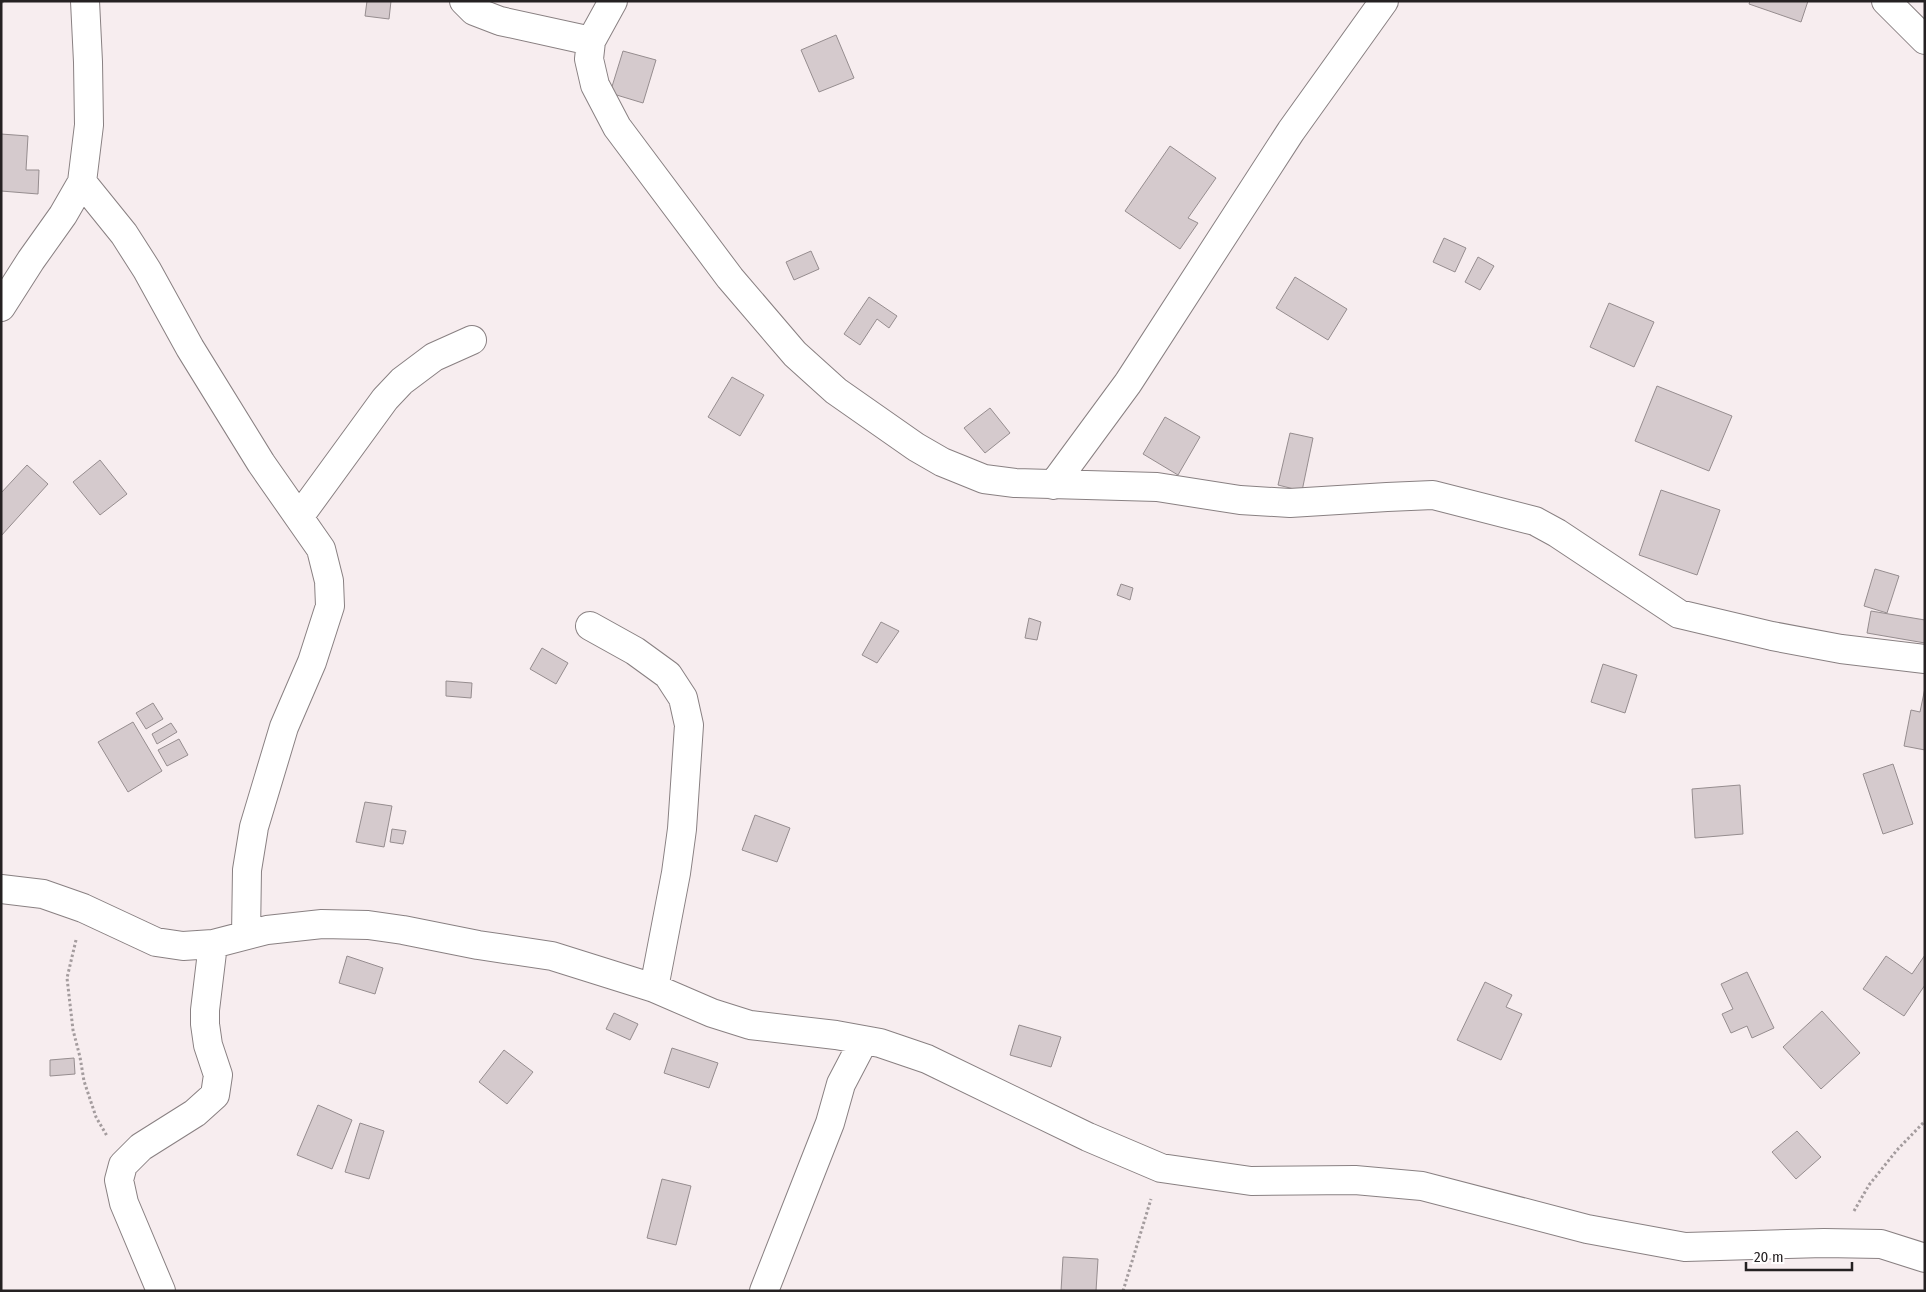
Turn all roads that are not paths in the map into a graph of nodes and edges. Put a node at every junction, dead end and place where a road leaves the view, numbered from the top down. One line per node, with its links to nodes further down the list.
1 (85, 1): 8 (street)
2 (464, 1): 7 (street)
3 (613, 1): 7 (street)
4 (1384, 1): 11 (street)
5 (1886, 1): 6 (street)
6 (1925, 40)
7 (591, 41): 11 (street)
8 (82, 182): 9 (street); 12 (street)
9 (1, 308)
10 (472, 340): 12 (street)
11 (1053, 485): 14 (street)
12 (298, 517): 16 (street)
13 (590, 626): 18 (street)
14 (1925, 659)
15 (1, 889): 17 (street)
16 (246, 935): 17 (street); 18 (street)
17 (214, 944): 21 (street)
18 (654, 988): 19 (street)
19 (864, 1040): 20 (street); 22 (street)
20 (1925, 1258)
21 (161, 1291)
22 (764, 1291)

